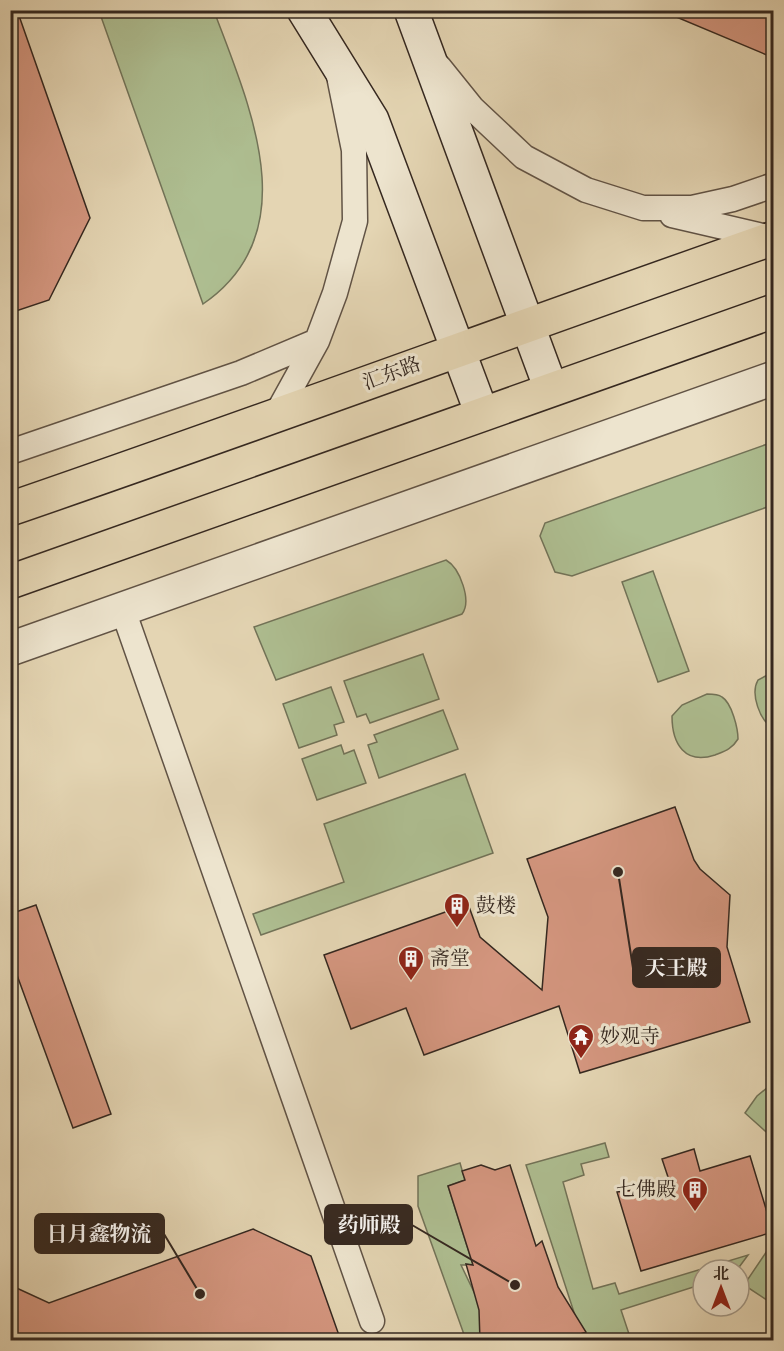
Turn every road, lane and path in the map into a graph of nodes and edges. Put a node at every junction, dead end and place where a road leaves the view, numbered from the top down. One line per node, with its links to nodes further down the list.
1 (304, 10): 4 (main road)
2 (411, 10): 3 (main road)
3 (424, 48): 6 (lane); 9 (main road)
4 (335, 59): 10 (lane); 11 (main road)
5 (774, 185): 6 (lane)
6 (643, 208): 7 (lane)
7 (772, 238): 9 (main road, 汇东路)
8 (774, 311): 13 (main road)
9 (526, 324): 11 (main road, 汇东路); 13 (main road)
10 (316, 341): 15 (lane); 16 (lane)
11 (456, 351): 14 (main road); 15 (main road, 汇东路)
12 (774, 378): 19 (main road)
13 (551, 389): 14 (main road)
14 (482, 414): 18 (main road)
15 (275, 417): 17 (main road, 汇东路)
16 (10, 452)
17 (10, 509)
18 (10, 582)
19 (123, 610): 20 (main road); 21 (lane)
20 (10, 649)
21 (372, 1321)

